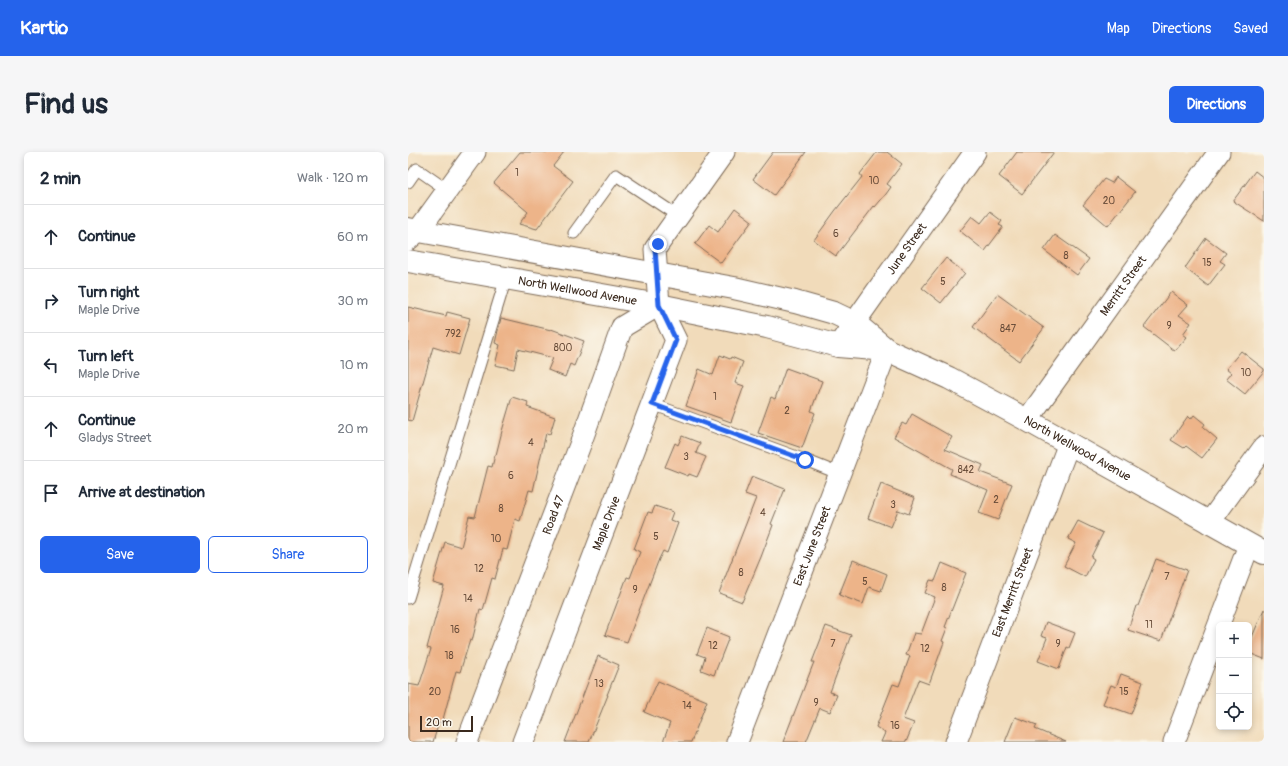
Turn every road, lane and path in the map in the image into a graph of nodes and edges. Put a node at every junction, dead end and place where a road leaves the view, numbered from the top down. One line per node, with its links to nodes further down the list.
1 (475, 152): 6 (street)
2 (724, 152): 7 (street)
3 (975, 152): 14 (street, June Street)
4 (1219, 152): 18 (street, Merritt Street)
5 (408, 182): 6 (lane)
6 (447, 190): 8 (street)
7 (678, 216): 9 (lane); 11 (street)
8 (411, 233): 11 (main road, North Wellwood Avenue)
9 (574, 233)
10 (408, 261): 12 (main road, North Wellwood Avenue)
11 (656, 274): 13 (street); 14 (main road, North Wellwood Avenue)
12 (506, 278): 13 (main road, North Wellwood Avenue); 24 (lane)
13 (659, 305): 15 (main road, North Wellwood Avenue); 17 (street, Maple Drive); 25 (street, Road 47)
14 (855, 323): 15 (street, June Street); 16 (main road, North Wellwood Avenue)
15 (838, 346): 16 (main road, North Wellwood Avenue)
16 (887, 350): 18 (main road, North Wellwood Avenue); 21 (street, East June Street)
17 (652, 404): 21 (lane); 26 (street, Maple Drive)
18 (1028, 420): 19 (main road, North Wellwood Avenue)
19 (1069, 444): 22 (main road, North Wellwood Avenue); 28 (street, East Merritt Street)
20 (1264, 447): 22 (street)
21 (840, 474): 27 (street, East June Street)
22 (1210, 523): 23 (main road, North Wellwood Avenue)
23 (1257, 549): 29 (street)
24 (408, 598)
25 (467, 742)
26 (523, 742)
27 (737, 742)
28 (956, 742)
29 (1174, 742)

